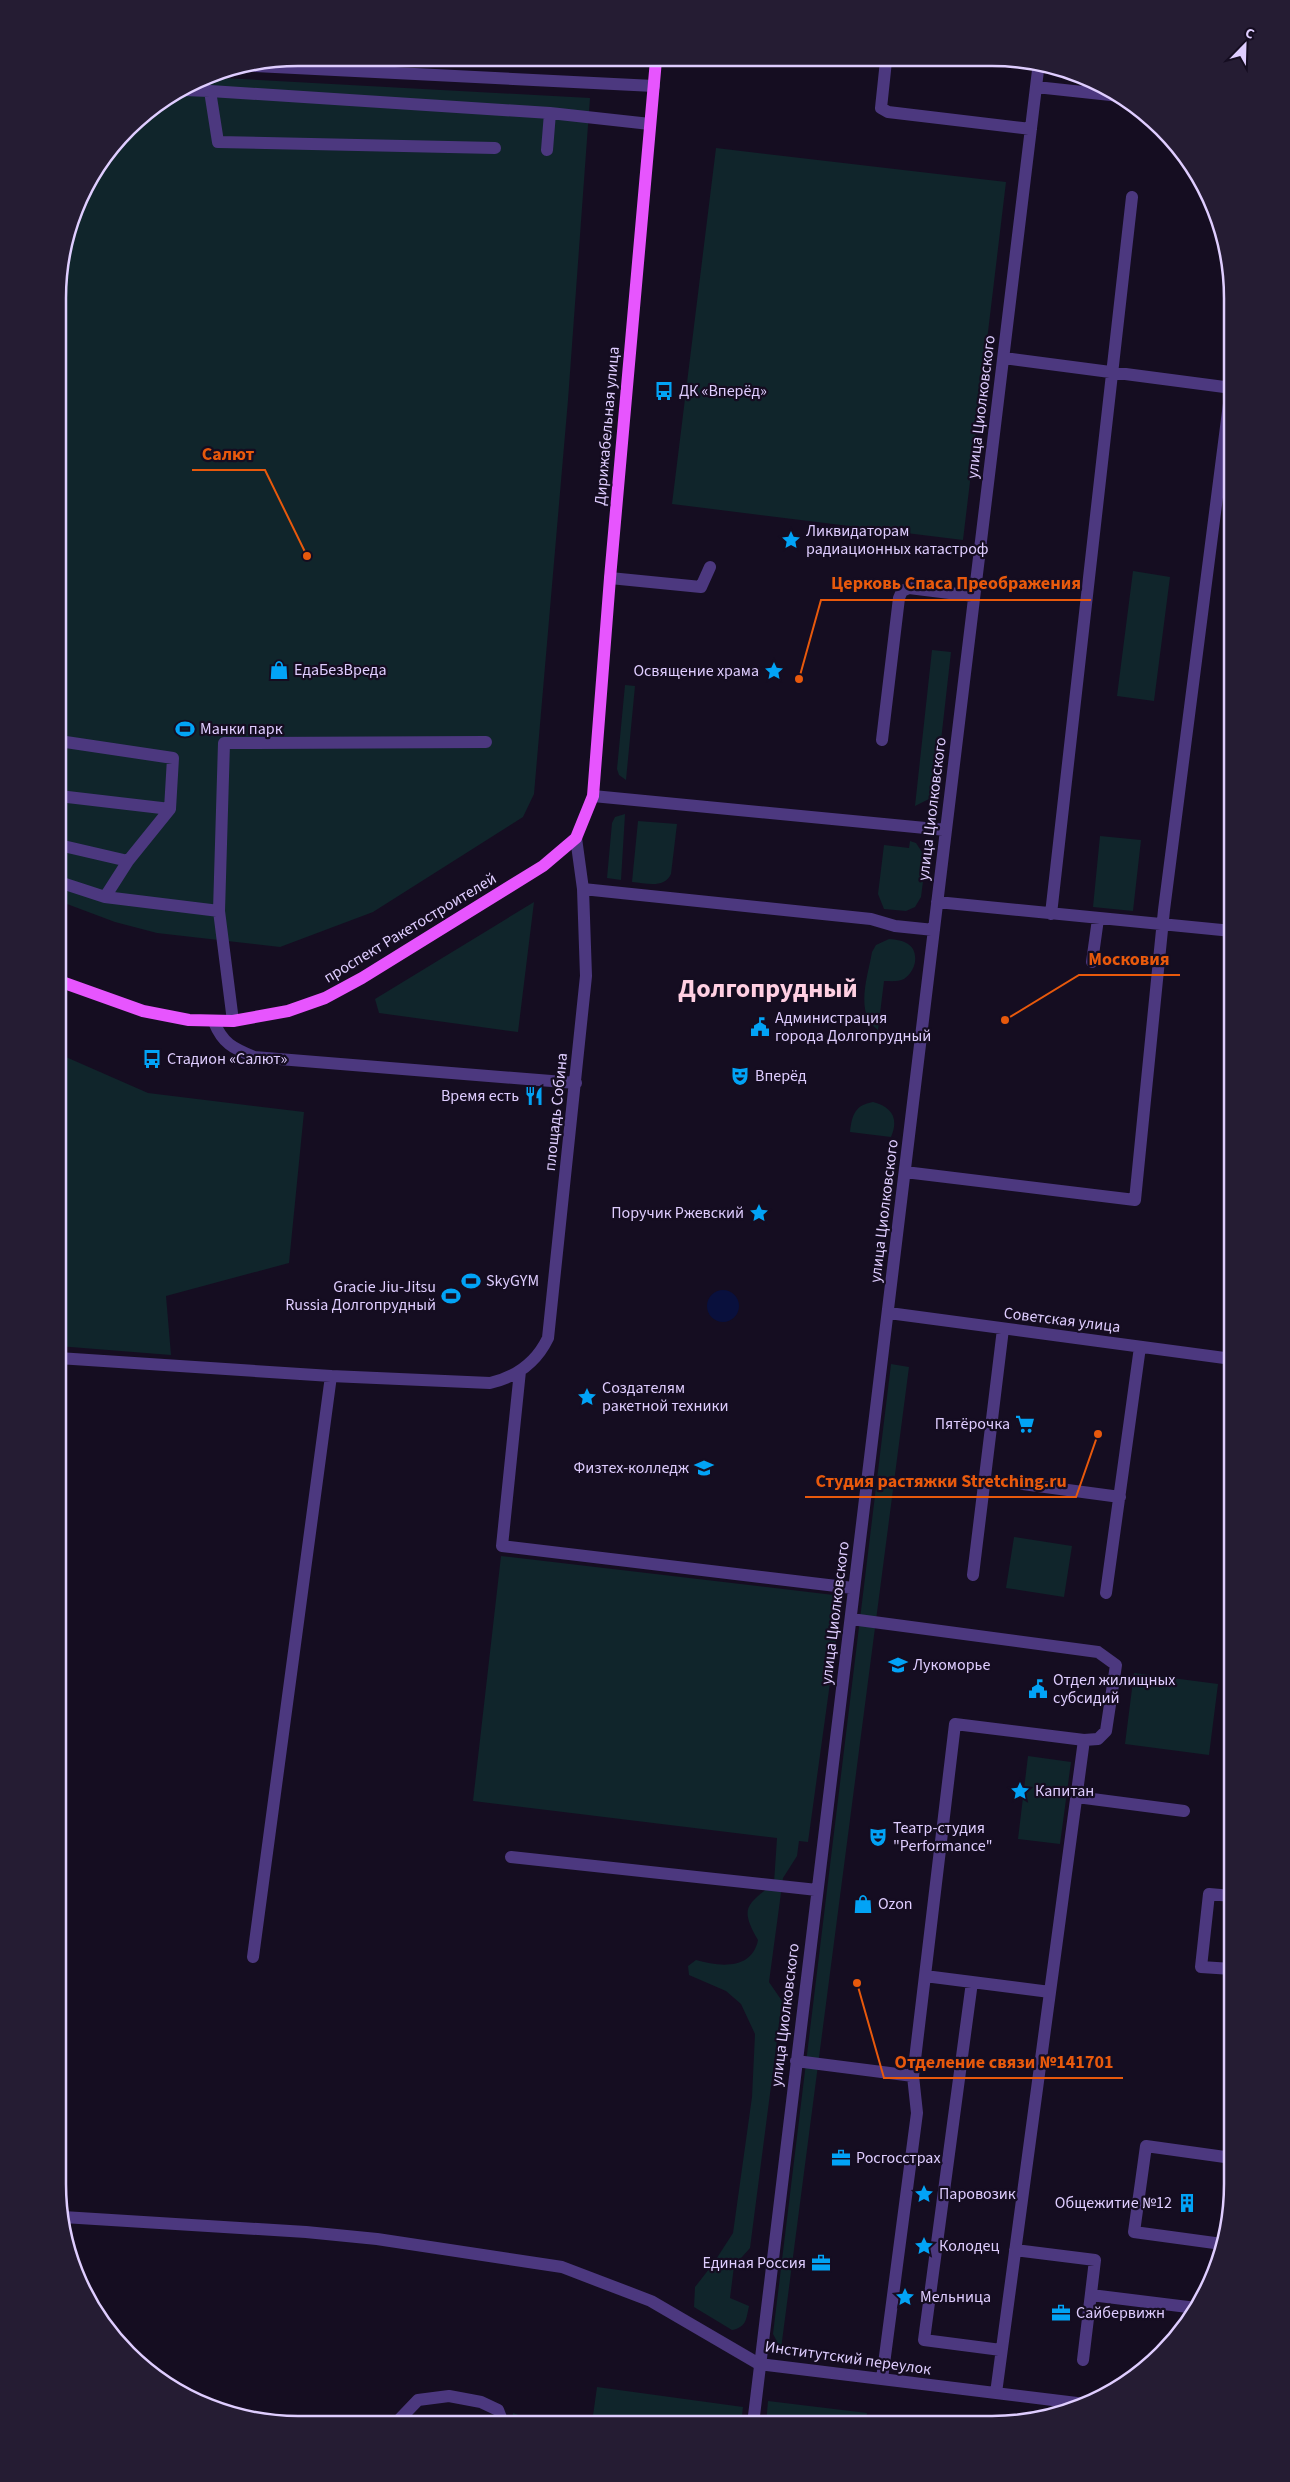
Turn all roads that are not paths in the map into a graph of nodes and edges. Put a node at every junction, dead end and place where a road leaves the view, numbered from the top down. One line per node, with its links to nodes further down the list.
1 (656, 66): 5 (main road, Дирижабельная улица)
2 (885, 66): 12 (street)
3 (280, 67): 5 (street)
4 (1038, 71): 6 (street, улица Циолковского)
5 (654, 86): 11 (main road, Дирижабельная улица)
6 (1036, 87): 9 (street); 12 (street, улица Циолковского)
7 (194, 90): 8 (street)
8 (210, 91): 10 (street); 13 (street)
9 (1103, 94)
10 (550, 113): 11 (street); 14 (street)
11 (650, 124): 21 (main road, Дирижабельная улица)
12 (1031, 129): 16 (street, улица Циолковского)
13 (495, 148)
14 (547, 150)
15 (1132, 198): 17 (street)
16 (1004, 358): 17 (street); 22 (street, улица Циолковского)
17 (1112, 372): 18 (street); 38 (street)
18 (1224, 387)
19 (1224, 499): 40 (street)
20 (710, 568): 21 (street)
21 (610, 578): 26 (main road, Дирижабельная улица)
22 (974, 596): 23 (street); 29 (street, улица Циолковского)
23 (882, 740)
24 (66, 742): 28 (street)
25 (486, 742): 37 (street)
26 (593, 796): 29 (street); 30 (main road, проспект Ракетостроителей)
27 (66, 797): 28 (street)
28 (170, 809): 32 (street)
29 (946, 830): 36 (street, улица Циолковского)
30 (576, 838): 34 (street); 45 (main road, проспект Ракетостроителей)
31 (66, 847): 32 (street)
32 (128, 861): 35 (street)
33 (66, 884): 35 (street)
34 (583, 889): 41 (street); 47 (street, площадь Собина)
35 (105, 897): 37 (street)
36 (937, 902): 38 (street); 41 (street, улица Циолковского)
37 (219, 911): 45 (street)
38 (1051, 914): 39 (street)
39 (1098, 919): 40 (street); 43 (street)
40 (1163, 925): 42 (street); 48 (street)
41 (934, 930): 48 (street, улица Циолковского)
42 (1224, 930)
43 (1092, 962)
44 (66, 983): 46 (main road, проспект Ракетостроителей)
45 (233, 1020): 46 (main road, проспект Ракетостроителей)
46 (214, 1022): 47 (street)
47 (576, 1083): 54 (street, площадь Собина)
48 (905, 1172): 49 (street, улица Циолковского)
49 (888, 1313): 50 (street, Советская улица); 59 (street, улица Циолковского)
50 (1003, 1329): 51 (street, Советская улица); 58 (street)
51 (1140, 1347): 52 (street, Советская улица); 57 (street)
52 (1224, 1357)
53 (66, 1359): 55 (street)
54 (520, 1371): 55 (street); 59 (street)
55 (331, 1376): 68 (street)
56 (1023, 1484): 57 (street)
57 (1120, 1497): 60 (street)
58 (973, 1575)
59 (854, 1588): 61 (street, улица Циолковского)
60 (1106, 1593)
61 (851, 1619): 62 (street); 66 (street, улица Циолковского)
62 (1084, 1740): 63 (street); 70 (street)
63 (1077, 1797): 64 (street); 72 (street)
64 (1184, 1811)
65 (511, 1857): 66 (street)
66 (817, 1890): 73 (street, улица Циолковского)
67 (1224, 1895): 69 (street)
68 (253, 1957)
69 (1224, 1969)
70 (925, 1976): 71 (street); 74 (street)
71 (972, 1982): 72 (street); 81 (street)
72 (1050, 1992): 78 (street)
73 (796, 2061): 74 (street); 83 (street, улица Циолковского)
74 (913, 2076): 84 (street)
75 (1224, 2157): 77 (street)
76 (68, 2216): 83 (street, Институтский переулок)
77 (1216, 2243)
78 (1016, 2250): 79 (street); 81 (street)
79 (1091, 2295): 80 (street); 82 (street)
80 (1189, 2307)
81 (1001, 2350): 85 (street)
82 (1083, 2360)
83 (759, 2364): 84 (street, Институтский переулок); 89 (street, улица Циолковского)
84 (882, 2379): 85 (street, Институтский переулок)
85 (996, 2394): 86 (street, Институтский переулок)
86 (1069, 2402)
87 (403, 2416): 88 (street)
88 (500, 2416)
89 (754, 2416)

